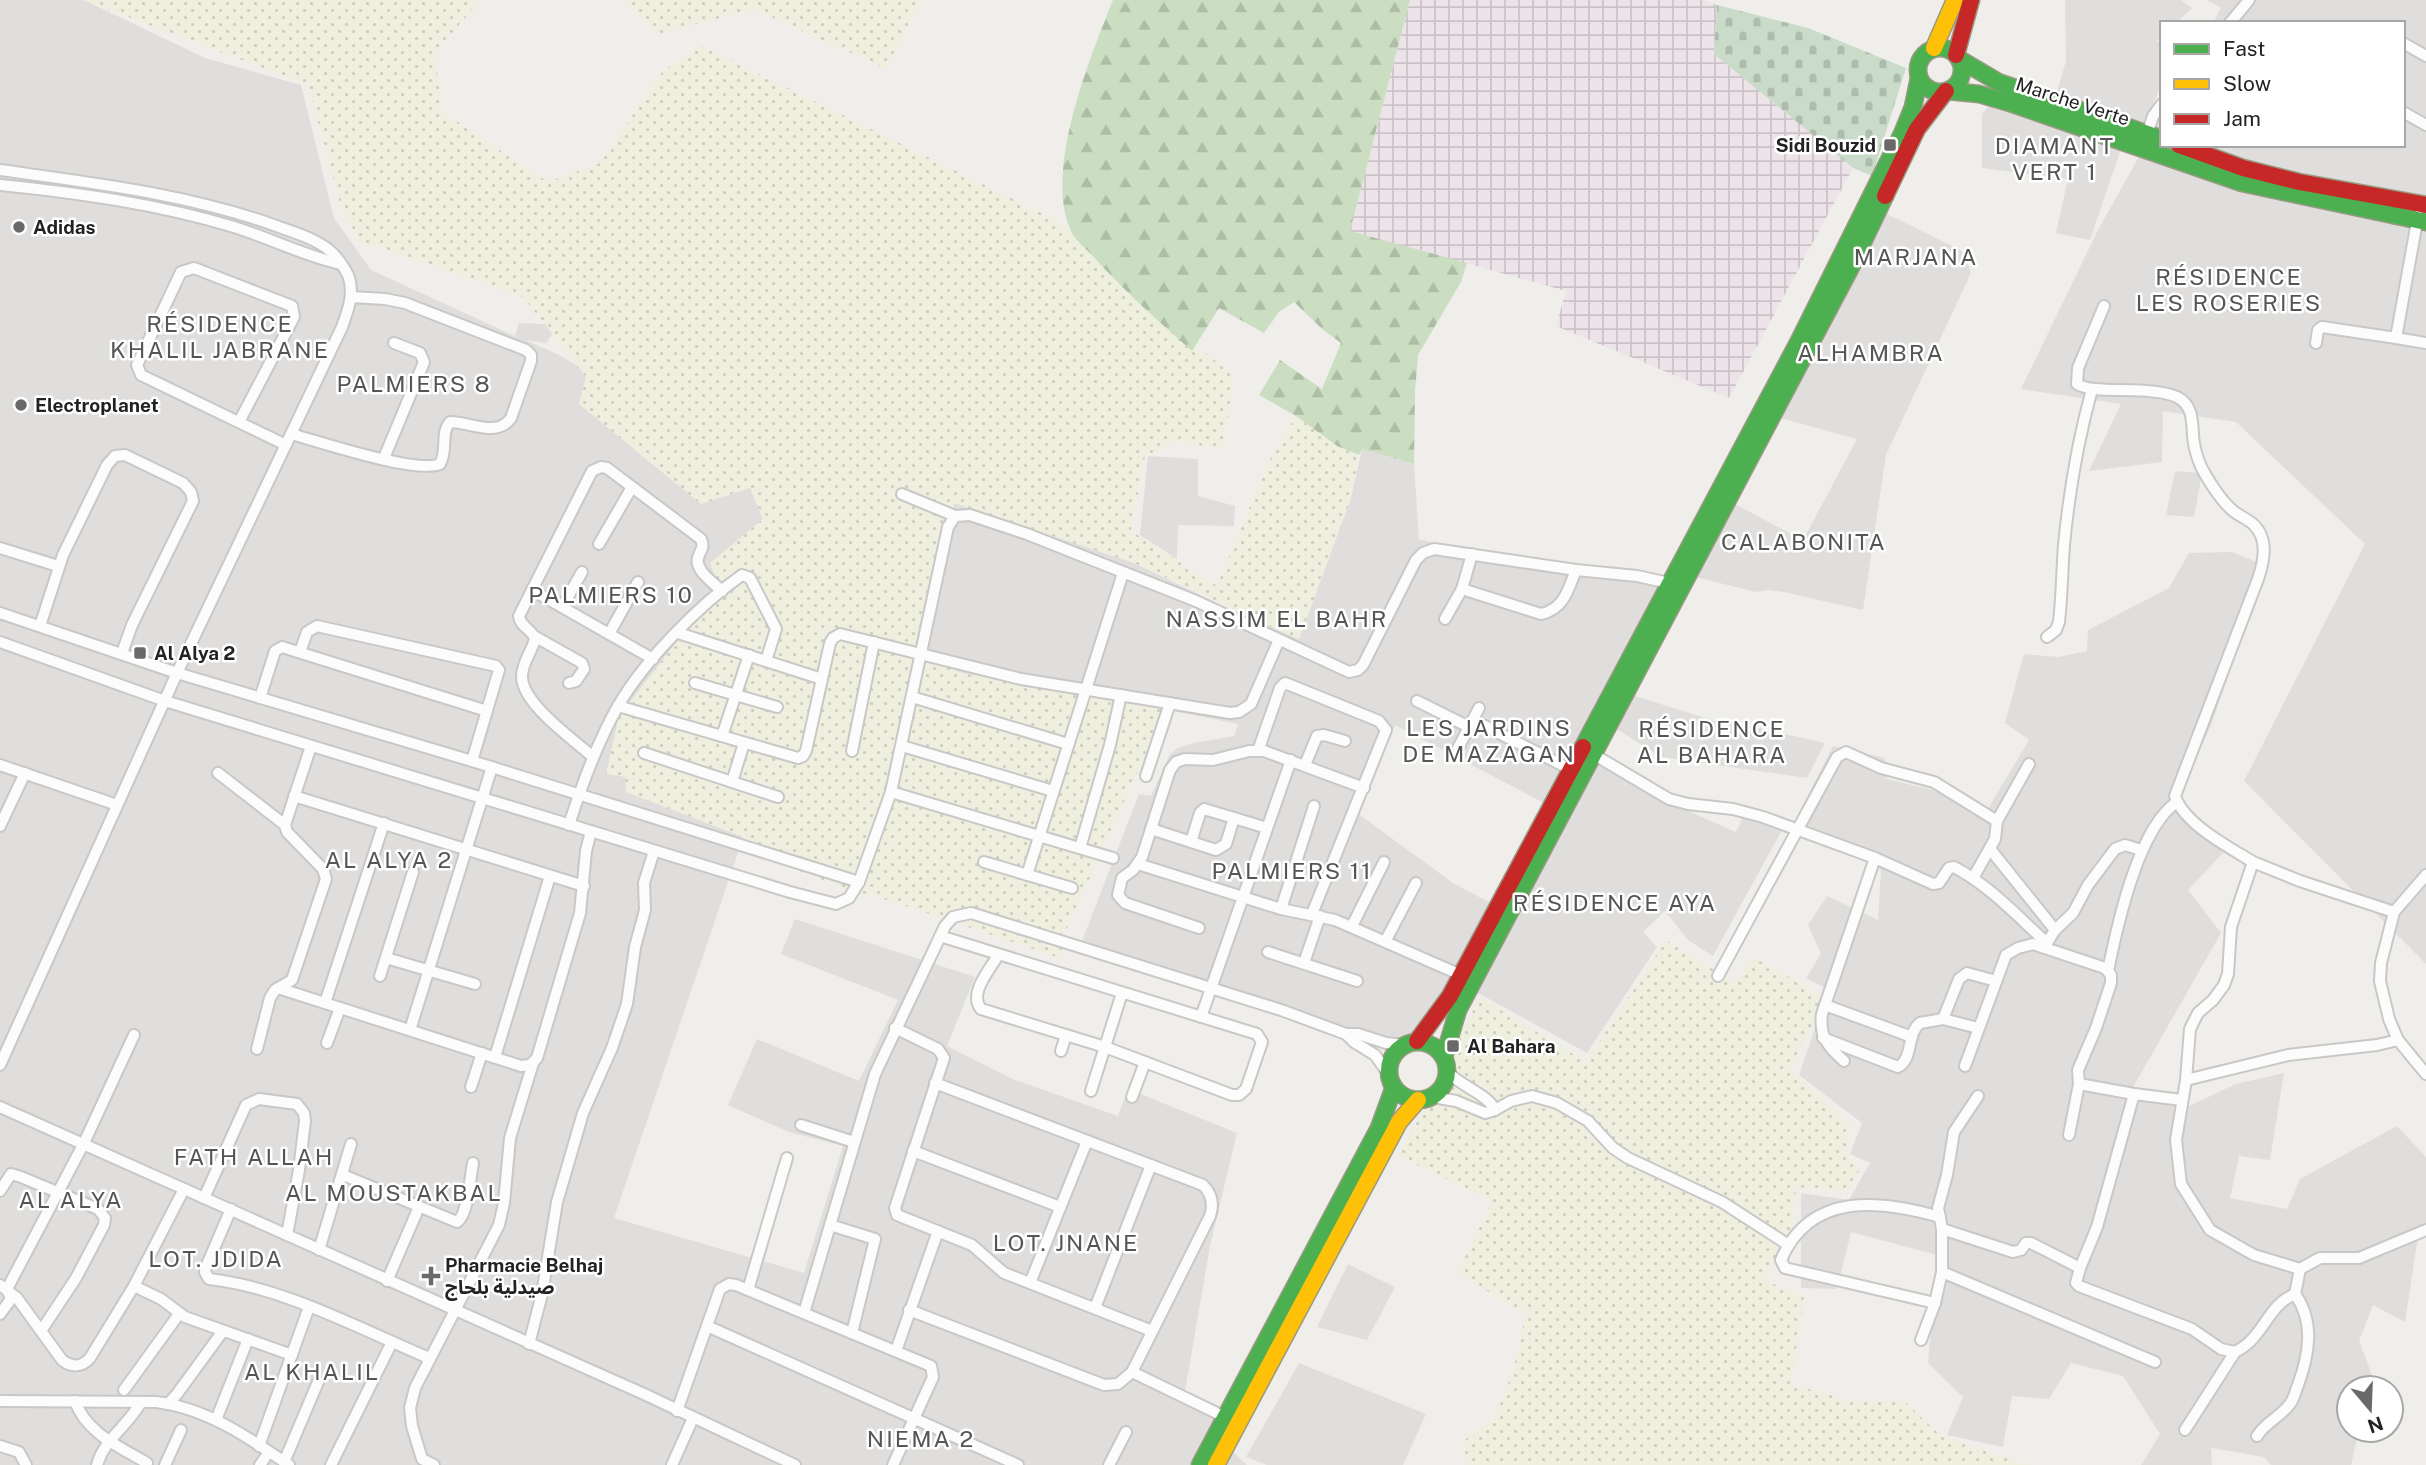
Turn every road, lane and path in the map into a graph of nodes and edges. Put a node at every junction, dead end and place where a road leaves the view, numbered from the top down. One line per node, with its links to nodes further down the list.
1 (1955, 0): 6 (main road)
2 (1971, 0): 7 (main road)
3 (2249, 0): 4 (street)
4 (2232, 21)
5 (2405, 44): 8 (street)
6 (1934, 48): 7 (main road); 9 (main road)
7 (1957, 57): 10 (main road); 14 (main road, Marche Verte)
8 (2426, 57)
9 (1919, 78): 10 (main road); 42 (main road)
10 (1947, 91): 14 (main road, Marche Verte); 90 (main road)
11 (2160, 106): 14 (street)
12 (2405, 114): 13 (street)
13 (2426, 125)
14 (2151, 140)
15 (2166, 147): 19 (main road, Marche Verte)
16 (2185, 147): 19 (main road)
17 (0, 170): 20 (street)
18 (0, 185): 20 (street)
19 (2423, 213): 23 (street)
20 (341, 264): 21 (street)
21 (351, 297): 29 (street); 30 (street)
22 (2104, 306): 27 (street)
23 (2396, 338): 25 (street); 26 (street)
24 (394, 343): 30 (street)
25 (2316, 343)
26 (2426, 343)
27 (2092, 389): 53 (street); 110 (street)
28 (240, 422): 28 (street); 29 (street)
29 (288, 439): 30 (street); 63 (street)
30 (384, 458)
31 (632, 487): 34 (street); 44 (street); 45 (street)
32 (902, 494): 33 (street)
33 (955, 516): 40 (street); 59 (street)
34 (599, 544)
35 (0, 548): 37 (street)
36 (1472, 554): 38 (street); 43 (street); 54 (street)
37 (58, 566): 49 (street); 58 (street)
38 (1576, 570): 42 (street); 43 (street)
39 (582, 572): 46 (street)
40 (1124, 573): 54 (street); 67 (street)
41 (638, 582): 51 (street)
42 (1669, 583): 98 (main road)
43 (1462, 589): 48 (street)
44 (532, 590): 46 (street); 52 (street)
45 (722, 591): 50 (street); 62 (street)
46 (562, 607): 51 (street)
47 (0, 613): 49 (street)
48 (1444, 619)
49 (40, 626): 58 (street)
50 (678, 632): 60 (street); 61 (street)
51 (609, 634): 61 (street)
52 (534, 636): 65 (street); 91 (street)
53 (2047, 637)
54 (1279, 640): 74 (street)
55 (0, 642): 72 (street)
56 (874, 642): 59 (street); 64 (street); 87 (street)
57 (300, 652): 71 (street); 78 (street); 78 (street)
58 (122, 653): 63 (street)
59 (922, 654): 67 (street); 70 (street)
60 (749, 655): 62 (street); 68 (street)
61 (653, 659): 75 (street)
62 (766, 661): 64 (street)
63 (177, 673): 71 (street); 72 (street)
64 (822, 679): 82 (street)
65 (569, 683)
66 (695, 683): 68 (street)
67 (1085, 689): 69 (street); 83 (street)
68 (736, 695): 76 (street); 80 (street)
69 (1121, 695): 74 (street); 125 (street)
70 (912, 697): 83 (street); 85 (street)
71 (260, 698): 93 (street)
72 (165, 701): 84 (street); 111 (street)
73 (1417, 701): 79 (street)
74 (1170, 703): 101 (street)
75 (618, 706): 80 (street); 91 (street)
76 (777, 707)
77 (1479, 708): 79 (street)
78 (487, 711): 93 (street)
79 (1471, 724): 86 (street); 98 (street)
80 (722, 736): 82 (street)
81 (1345, 741): 96 (street)
82 (744, 743): 102 (street)
83 (1068, 744): 104 (street)
84 (311, 746): 107 (street); 109 (street)
85 (902, 746): 104 (street); 105 (street)
86 (1458, 748)
87 (852, 751)
88 (1258, 751): 92 (street); 103 (street); 120 (street)
89 (644, 753): 102 (street)
90 (1593, 754): 121 (street); 195 (main road)
91 (593, 757): 106 (street)
92 (1291, 760): 96 (street); 119 (street)
93 (472, 761): 97 (street)
94 (2029, 764): 114 (street)
95 (0, 765): 99 (street)
96 (1305, 765): 103 (street)
97 (492, 767): 106 (street); 109 (street)
98 (1570, 769): 161 (main road)
99 (24, 773): 111 (street); 116 (street)
100 (218, 773): 117 (street)
101 (1146, 776)
102 (732, 782): 108 (street)
103 (1364, 788): 148 (street)
104 (1053, 791): 123 (street)
105 (891, 792): 123 (street); 141 (street)
106 (579, 794): 118 (street); 141 (street)
107 (294, 796): 115 (street); 117 (street)
108 (778, 797)
109 (482, 798): 118 (street); 126 (street)
110 (2177, 802): 129 (street); 134 (street)
111 (117, 805): 194 (street)
112 (1314, 806): 146 (street)
113 (1234, 818): 119 (street); 124 (street); 124 (street)
114 (1997, 821): 121 (street); 127 (street)
115 (384, 823): 126 (street); 170 (street)
116 (0, 825)
117 (285, 825): 167 (street)
118 (569, 825): 122 (street)
119 (1267, 828): 145 (street)
120 (1151, 830): 124 (street); 135 (street)
121 (1798, 830): 131 (street); 163 (street)
122 (591, 831): 128 (street); 143 (street)
123 (1039, 836): 125 (street); 137 (street)
124 (1191, 842)
125 (1080, 848): 130 (street)
126 (467, 849): 139 (street); 159 (street)
127 (1990, 849): 140 (street); 151 (street)
128 (654, 850): 141 (street); 262 (street)
129 (2141, 850): 151 (street); 160 (street)
130 (1114, 858)
131 (1875, 858): 140 (street); 171 (street)
132 (984, 862): 137 (street)
133 (1384, 862): 149 (street)
134 (2253, 862): 147 (street); 198 (street)
135 (1138, 864): 145 (street); 150 (street)
136 (413, 872): 157 (street)
137 (1027, 875): 144 (street)
138 (2426, 875): 147 (street)
139 (550, 876): 143 (street); 190 (street)
140 (1973, 878): 154 (street)
141 (859, 883)
142 (1416, 883): 153 (street)
143 (584, 886): 193 (street)
144 (1072, 888)
145 (1242, 897): 146 (street); 168 (street)
146 (1281, 909): 148 (street)
147 (2394, 912): 183 (street)
148 (1316, 915): 149 (street); 158 (street)
149 (1352, 926): 153 (street)
150 (1199, 928)
151 (2056, 930): 154 (street)
152 (940, 936): 156 (street); 168 (street); 175 (street)
153 (1386, 940): 161 (street)
154 (2046, 945): 160 (street); 165 (street)
155 (1268, 952): 158 (street)
156 (998, 955): 169 (street); 180 (street)
157 (386, 958): 159 (street); 162 (street)
158 (1304, 964): 164 (street)
159 (429, 970): 166 (street); 177 (street)
160 (2108, 971): 201 (street)
161 (1461, 975): 185 (main road)
162 (380, 976)
163 (1718, 976)
164 (1357, 981)
165 (1996, 981): 174 (street); 176 (street)
166 (475, 984)
167 (278, 988): 170 (street); 187 (street)
168 (1210, 988): 173 (street); 178 (street)
169 (1122, 993): 173 (street); 186 (street)
170 (325, 1003): 172 (street)
171 (1825, 1005): 181 (street); 182 (street)
172 (340, 1007): 177 (street); 184 (street)
173 (1201, 1017): 192 (street)
174 (1943, 1019): 176 (street); 181 (street)
175 (895, 1028): 200 (street); 214 (street)
176 (1978, 1028): 196 (street)
177 (410, 1030): 189 (street)
178 (1346, 1034): 185 (street); 199 (street)
179 (134, 1035): 215 (street)
180 (1066, 1035): 186 (street); 188 (street)
181 (1912, 1037): 182 (street)
182 (1823, 1038): 191 (street)
183 (2398, 1040): 197 (street); 198 (street)
184 (327, 1043)
185 (1411, 1043): 195 (main road); 199 (main road)
186 (1105, 1047): 192 (street); 203 (street)
187 (257, 1049)
188 (1061, 1051)
189 (482, 1053): 190 (street); 202 (street)
190 (495, 1057): 193 (street)
191 (1844, 1061)
192 (1145, 1062): 206 (street)
193 (533, 1063): 250 (street)
194 (0, 1065)
195 (1446, 1065): 207 (main road); 210 (street)
196 (1965, 1066)
197 (2426, 1074)
198 (2186, 1080): 208 (street)
199 (1392, 1081): 207 (main road); 278 (main road)
200 (935, 1083): 213 (street); 217 (street)
201 (2079, 1084): 204 (street); 212 (street)
202 (471, 1087)
203 (1091, 1091)
204 (2134, 1094): 208 (street); 237 (street)
205 (1978, 1096): 229 (street)
206 (1132, 1097)
207 (1424, 1098): 210 (street); 302 (main road)
208 (2182, 1100): 238 (street)
209 (0, 1107): 215 (street)
210 (1495, 1110): 235 (street)
211 (801, 1125): 214 (street)
212 (2069, 1135)
213 (1087, 1141): 220 (street); 226 (street)
214 (854, 1142): 230 (street)
215 (84, 1143): 222 (street); 224 (street)
216 (351, 1144): 221 (street)
217 (913, 1151): 226 (street); 233 (street)
218 (788, 1158): 244 (street)
219 (473, 1163): 227 (street)
220 (1151, 1165): 248 (street); 257 (street)
221 (343, 1175): 227 (street); 236 (street)
222 (184, 1189): 225 (street); 242 (street)
223 (0, 1191): 224 (street)
224 (57, 1193): 243 (street); 255 (street)
225 (204, 1198): 228 (street); 234 (street)
226 (1060, 1207): 241 (street)
227 (419, 1208): 240 (street)
228 (231, 1209): 234 (street); 247 (street)
229 (1940, 1217): 231 (street); 235 (street)
230 (830, 1225): 251 (street); 258 (street)
231 (1942, 1229): 237 (street); 239 (street)
232 (2426, 1230): 238 (street)
233 (938, 1231): 241 (street); 249 (street)
234 (287, 1235): 236 (street)
235 (1787, 1244): 246 (street)
236 (319, 1250): 240 (street)
237 (2080, 1268): 264 (street)
238 (2300, 1269): 245 (street)
239 (1942, 1272): 246 (street); 267 (street)
240 (387, 1281): 250 (street)
241 (1030, 1283): 248 (street)
242 (134, 1286): 253 (street); 255 (street)
243 (3, 1287): 252 (street); 255 (street)
244 (748, 1290): 251 (street); 254 (street)
245 (2295, 1294): 264 (street); 283 (street)
246 (1935, 1303): 260 (street)
247 (309, 1307): 261 (street); 265 (street)
248 (1095, 1308): 257 (street)
249 (909, 1310): 263 (street); 268 (street)
250 (456, 1312): 262 (street); 266 (street)
251 (804, 1313): 258 (street)
252 (0, 1314)
253 (179, 1314): 256 (street); 270 (street)
254 (707, 1326): 275 (street); 277 (street)
255 (41, 1331)
256 (223, 1331): 259 (street); 274 (street)
257 (1152, 1331): 268 (street)
258 (852, 1333): 263 (street)
259 (248, 1339): 265 (street); 279 (street)
260 (1921, 1340)
261 (392, 1342): 266 (street); 294 (street)
262 (529, 1344): 275 (street)
263 (896, 1351): 277 (street)
264 (2235, 1352): 281 (street)
265 (292, 1355): 286 (street)
266 (429, 1359): 288 (street)
267 (2155, 1362)
268 (1132, 1372): 278 (street)
269 (318, 1382): 289 (street)
270 (124, 1390)
271 (0, 1401): 272 (street)
272 (75, 1401): 273 (street); 284 (street)
273 (141, 1402): 274 (street); 284 (street)
274 (168, 1404): 279 (street)
275 (677, 1411): 276 (street)
276 (693, 1418): 296 (street); 297 (street)
277 (914, 1418): 298 (street); 299 (street)
278 (1225, 1418): 301 (main road)
279 (216, 1420): 286 (street)
280 (181, 1430): 292 (street)
281 (2185, 1430)
282 (1126, 1432): 300 (street)
283 (2257, 1436)
284 (109, 1440): 287 (street); 291 (street)
285 (0, 1446): 290 (street)
286 (264, 1449): 289 (street); 293 (street)
287 (147, 1462)
288 (420, 1462): 295 (street)
289 (287, 1463)
290 (26, 1465)
291 (97, 1465)
292 (165, 1465)
293 (260, 1465)
294 (331, 1465)
295 (434, 1465)
296 (672, 1465)
297 (795, 1465)
298 (893, 1465)
299 (1018, 1465)
300 (1109, 1465)
301 (1199, 1465)
302 (1216, 1465)

